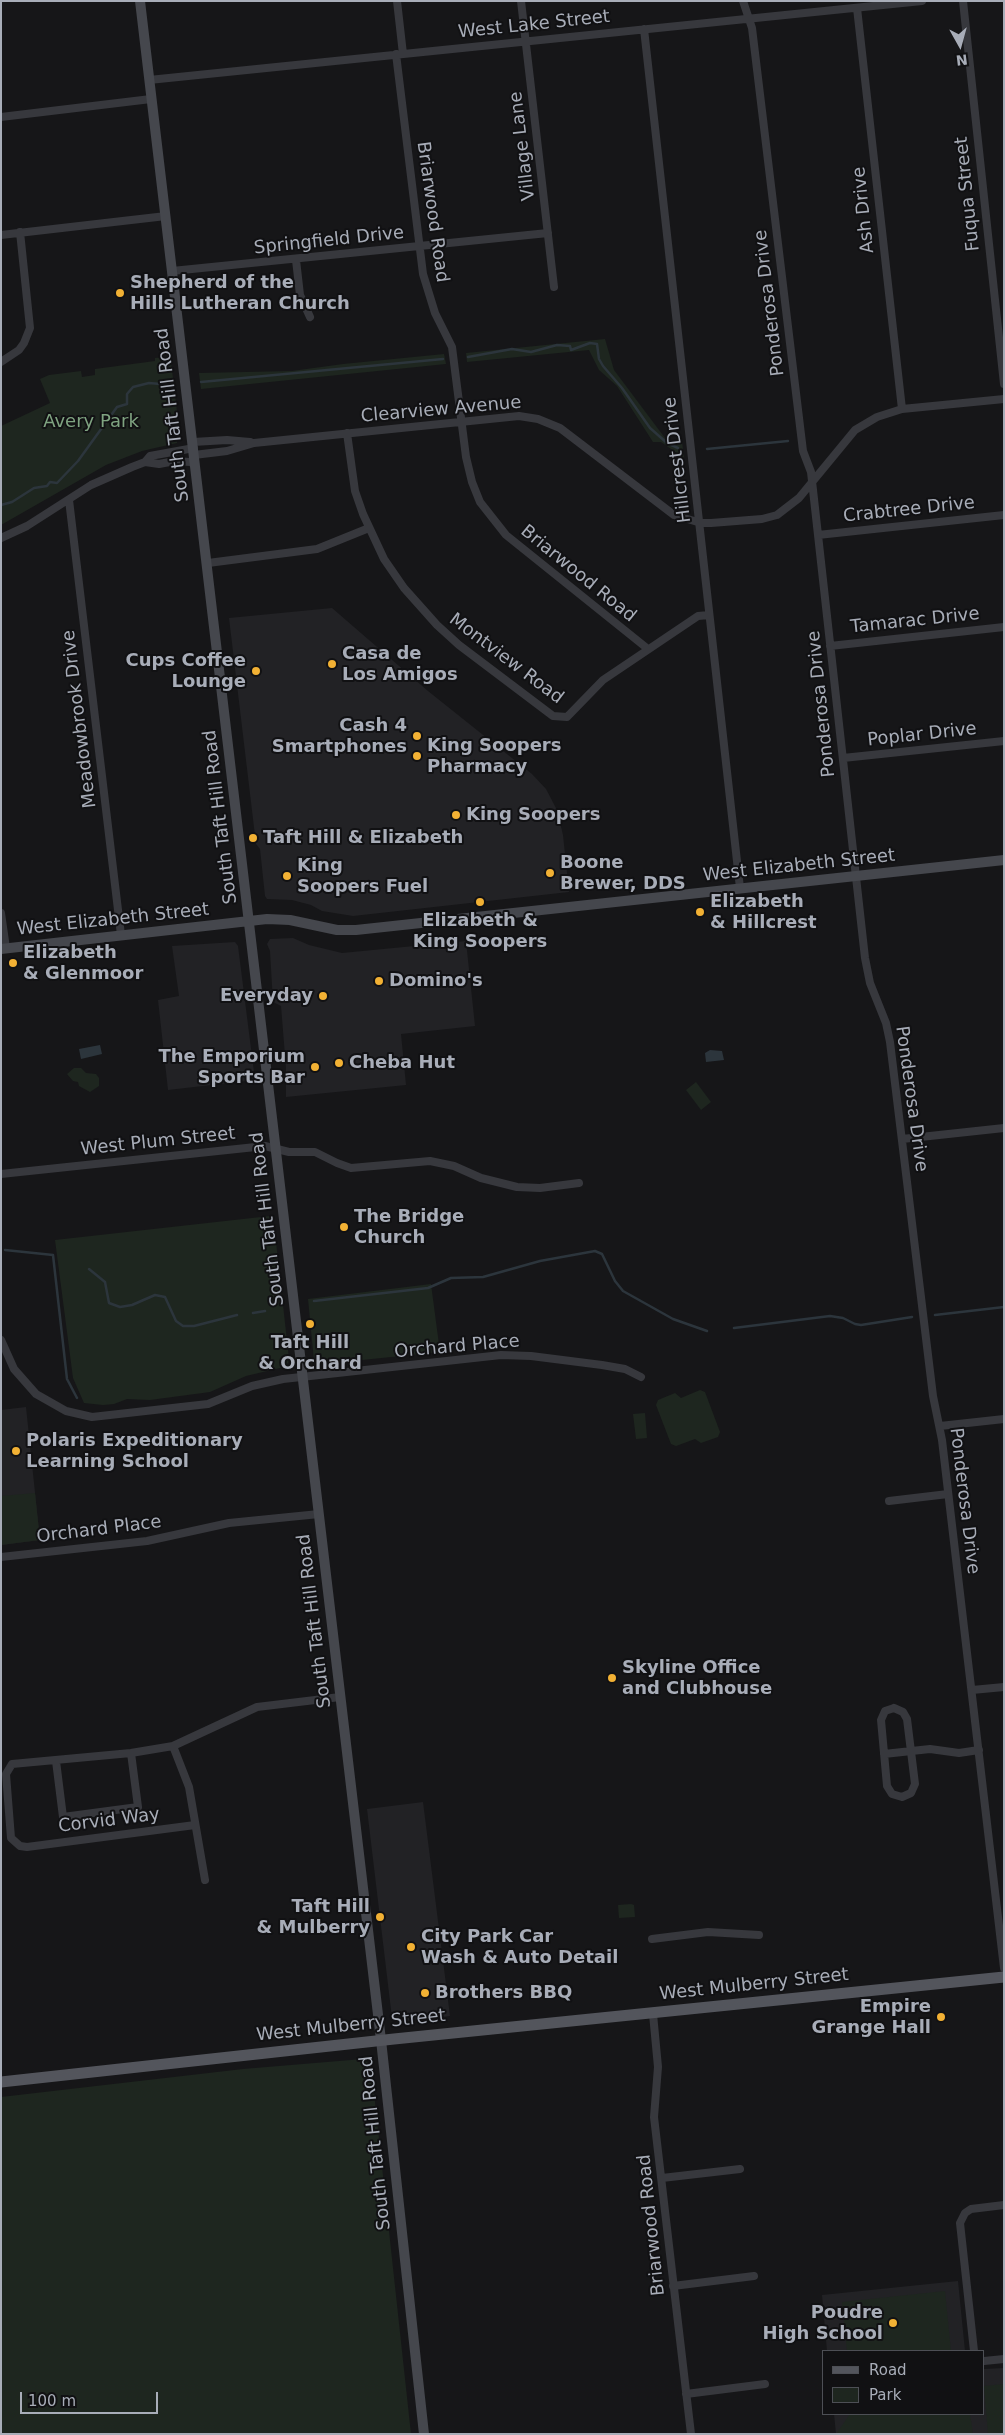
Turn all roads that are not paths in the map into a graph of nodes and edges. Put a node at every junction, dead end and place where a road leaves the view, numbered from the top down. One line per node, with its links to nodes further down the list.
1 (140, 1): 12 (main road, South Taft Hill Road)
2 (397, 1): 11 (street, Briarwood Road)
3 (521, 1): 10 (street, Village Lane)
4 (743, 1): 8 (street, Ponderosa Drive)
5 (922, 1): 7 (street, West Lake Street)
6 (963, 1): 25 (street, Fuqua Street)
7 (857, 8): 8 (street, West Lake Street); 27 (street, Ash Drive)
8 (748, 18): 9 (street, West Lake Street); 33 (street, Ponderosa Drive)
9 (644, 29): 10 (street, West Lake Street); 36 (street, Hillcrest Drive)
10 (525, 41): 11 (street, West Lake Street); 17 (street, Village Lane)
11 (400, 54): 12 (street, West Lake Street); 19 (street, Briarwood Road)
12 (149, 80): 13 (main road, South Taft Hill Road)
13 (151, 99): 14 (street); 15 (main road, South Taft Hill Road)
14 (1, 117)
15 (166, 216): 16 (street); 21 (main road, South Taft Hill Road)
16 (20, 232): 18 (street); 24 (street)
17 (548, 233): 19 (street, Springfield Drive); 22 (street, Village Lane)
18 (1, 235)
19 (420, 246): 20 (street, Springfield Drive); 28 (street, Briarwood Road)
20 (296, 260): 21 (street, Springfield Drive); 23 (street)
21 (172, 271): 31 (main road, South Taft Hill Road)
22 (554, 286)
23 (310, 317)
24 (1, 362)
25 (1004, 384)
26 (1004, 399): 27 (street, Clearview Avenue)
27 (902, 409): 33 (street, Clearview Avenue)
28 (461, 421): 29 (street, Clearview Avenue); 36 (street, Clearview Avenue); 44 (street, Briarwood Road)
29 (347, 433): 30 (street, Clearview Avenue); 37 (street, Montview Road)
30 (254, 443): 31 (street, Clearview Avenue); 31 (street, Clearview Avenue)
31 (194, 452): 32 (street, Clearview Avenue); 32 (street, Clearview Avenue); 40 (main road, South Taft Hill Road)
32 (145, 462): 34 (street, Clearview Avenue)
33 (812, 481): 36 (street, Clearview Avenue); 38 (street, Ponderosa Drive)
34 (69, 500): 39 (street, Clearview Avenue); 52 (street, Meadowbrook Drive)
35 (1004, 515): 38 (street, Crabtree Drive)
36 (701, 523): 41 (street, Hillcrest Drive)
37 (369, 528): 40 (street); 44 (street, Montview Road)
38 (818, 535): 43 (street, Ponderosa Drive)
39 (1, 538)
40 (208, 562): 51 (main road, South Taft Hill Road)
41 (709, 615): 44 (street, Montview Road); 49 (street, Hillcrest Drive)
42 (1004, 627): 43 (street, Tamarac Drive)
43 (830, 646): 46 (street, Ponderosa Drive)
44 (648, 648)
45 (1004, 741): 46 (street, Poplar Drive)
46 (843, 758): 48 (street, Ponderosa Drive)
47 (1004, 860): 48 (main road, West Elizabeth Street)
48 (856, 876): 49 (main road, West Elizabeth Street); 55 (street, Ponderosa Drive)
49 (740, 888): 51 (main road, West Elizabeth Street)
50 (1, 913): 53 (street)
51 (249, 921): 52 (main road, West Elizabeth Street); 56 (main road, South Taft Hill Road)
52 (120, 935): 53 (main road, West Elizabeth Street)
53 (3, 948)
54 (1004, 1128): 55 (street)
55 (902, 1139): 63 (street, Ponderosa Drive)
56 (276, 1149): 57 (street, West Plum Street); 58 (street, West Plum Street); 61 (main road, South Taft Hill Road)
57 (1, 1174)
58 (578, 1183)
59 (1, 1340): 61 (street, Orchard Place)
60 (641, 1377): 61 (street, Orchard Place)
61 (303, 1378): 66 (main road, South Taft Hill Road)
62 (1004, 1419): 63 (street)
63 (940, 1426): 64 (street, Ponderosa Drive)
64 (948, 1494): 65 (street); 69 (street, Ponderosa Drive)
65 (889, 1501)
66 (319, 1514): 67 (street, Orchard Place); 70 (main road, South Taft Hill Road)
67 (1, 1557)
68 (1004, 1687): 69 (street)
69 (972, 1690): 72 (street, Ponderosa Drive)
70 (340, 1697): 71 (street); 84 (main road, South Taft Hill Road)
71 (173, 1746): 74 (street); 77 (street)
72 (979, 1750): 73 (street); 81 (street, Ponderosa Drive)
73 (911, 1752): 75 (street); 75 (street); 75 (street)
74 (131, 1753): 76 (street); 76 (street)
75 (884, 1754)
76 (56, 1761): 77 (street, Corvid Way)
77 (195, 1825): 78 (street)
78 (205, 1880)
79 (759, 1935): 80 (street)
80 (652, 1939)
81 (1004, 1968)
82 (1004, 1977): 83 (main road, West Mulberry Street)
83 (653, 2014): 84 (main road, West Mulberry Street); 87 (street, Briarwood Road)
84 (381, 2040): 85 (main road, West Mulberry Street); 96 (main road, South Taft Hill Road)
85 (1, 2082)
86 (740, 2168): 87 (street)
87 (662, 2178): 90 (street, Briarwood Road)
88 (1004, 2205): 91 (street)
89 (754, 2276): 90 (street)
90 (674, 2286): 95 (street, Briarwood Road)
91 (974, 2350)
92 (1004, 2360): 93 (street)
93 (985, 2361)
94 (765, 2384): 95 (street)
95 (686, 2394): 97 (street, Briarwood Road)
96 (424, 2434)
97 (691, 2434)

